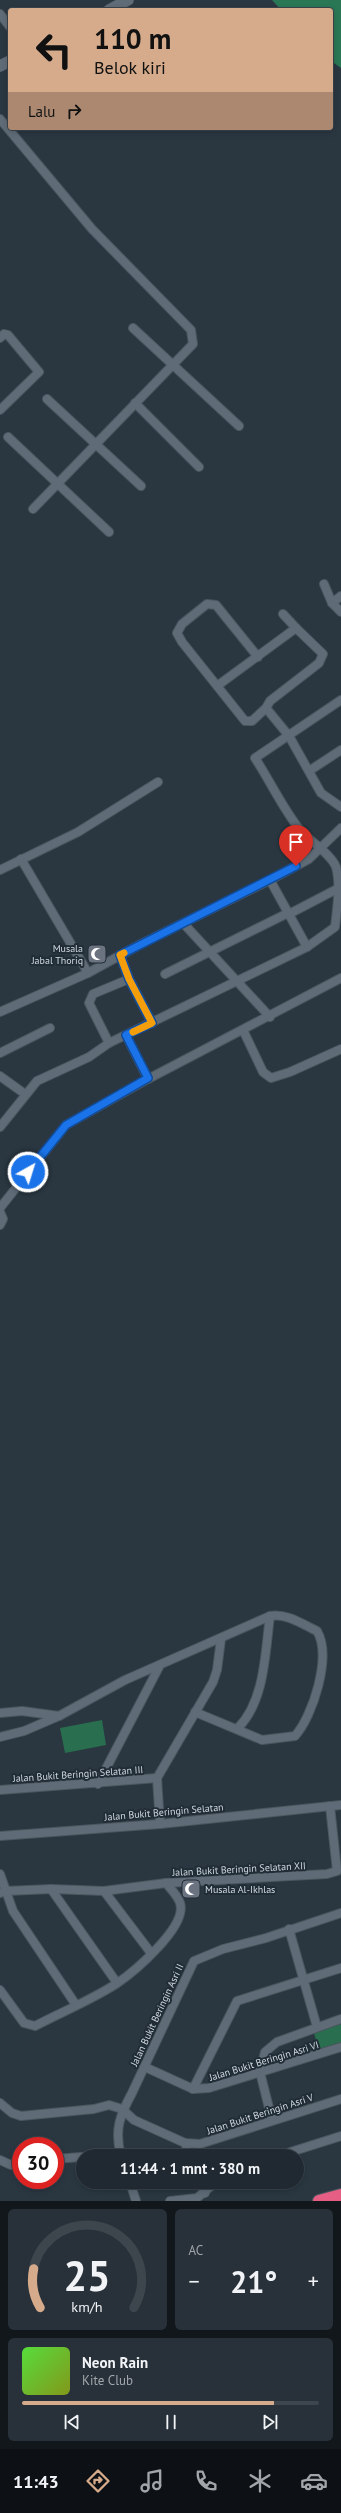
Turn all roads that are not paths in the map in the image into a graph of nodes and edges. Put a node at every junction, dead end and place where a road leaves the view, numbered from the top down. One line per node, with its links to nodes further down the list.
1 (128, 0): 2 (street)
2 (113, 8)
3 (0, 14): 4 (street)
4 (8, 24)
5 (0, 119): 6 (street)
6 (8, 129)
7 (9, 130): 10 (street)
8 (133, 328): 10 (street)
9 (0, 338): 13 (street)
10 (173, 364): 12 (street); 14 (street)
11 (47, 399): 16 (street)
12 (134, 403): 16 (street); 17 (street)
13 (0, 410)
14 (239, 426)
15 (8, 437): 18 (street)
16 (96, 444): 18 (street); 19 (street)
17 (199, 467)
18 (58, 483): 20 (street); 21 (street)
19 (141, 486)
20 (33, 509)
21 (109, 532)
22 (324, 584): 24 (street)
23 (341, 596): 24 (street)
24 (332, 603): 25 (street)
25 (341, 612)
26 (283, 614): 27 (street)
27 (296, 628): 28 (street); 31 (street)
28 (258, 657): 29 (street); 29 (street)
29 (217, 686): 31 (street)
30 (341, 700): 32 (street)
31 (266, 708): 32 (street)
32 (289, 736): 34 (street); 38 (street)
33 (341, 750): 34 (street)
34 (309, 771): 36 (street)
35 (158, 782): 39 (street)
36 (341, 807)
37 (341, 828): 38 (street)
38 (320, 850): 41 (street); 42 (street)
39 (21, 860): 40 (street); 49 (street)
40 (0, 870)
41 (270, 880): 43 (street); 44 (street)
42 (338, 888): 43 (street); 45 (street)
43 (289, 913): 46 (street); 47 (street)
44 (184, 924): 47 (street); 48 (street)
45 (338, 928): 46 (street)
46 (307, 947): 53 (street)
47 (211, 951): 50 (street); 53 (street)
48 (120, 955): 49 (street); 52 (street)
49 (88, 973): 54 (street)
50 (165, 974)
51 (341, 978): 55 (street)
52 (129, 979): 56 (street); 60 (street)
53 (237, 982): 55 (street); 56 (street)
54 (0, 1012)
55 (270, 1017): 58 (street)
56 (152, 1023): 59 (street)
57 (50, 1028): 62 (street)
58 (243, 1030): 61 (street); 64 (street)
59 (126, 1035): 60 (street); 64 (street)
60 (109, 1043): 65 (street)
61 (341, 1049)
62 (0, 1053)
63 (0, 1076): 65 (street)
64 (148, 1078): 67 (street)
65 (25, 1094): 66 (street)
66 (0, 1127)
67 (0, 1208)
68 (0, 1212): 69 (street)
69 (0, 1225)
70 (270, 1616): 71 (street); 76 (street); 76 (street)
71 (221, 1639): 72 (street); 73 (street)
72 (159, 1667): 75 (street); 79 (street)
73 (195, 1712): 76 (street); 78 (street)
74 (0, 1713): 75 (street)
75 (59, 1716): 77 (street)
76 (238, 1728)
77 (0, 1737)
78 (157, 1778): 79 (street, Jalan Bukit Beringin Selatan III); 83 (street)
79 (98, 1784): 80 (street, Jalan Bukit Beringin Selatan III)
80 (0, 1790)
81 (341, 1805): 82 (street, Jalan Bukit Beringin Selatan)
82 (330, 1806): 83 (street, Jalan Bukit Beringin Selatan); 85 (street, Jalan Bukit Beringin Selatan XII)
83 (160, 1824): 84 (street, Jalan Bukit Beringin Selatan)
84 (0, 1836)
85 (339, 1870): 87 (street, Jalan Bukit Beringin Selatan XII)
86 (0, 1874): 90 (street)
87 (166, 1883): 89 (street, Jalan Bukit Beringin Selatan XII); 93 (street)
88 (51, 1889): 89 (street, Jalan Bukit Beringin Selatan XII); 90 (street, Jalan Bukit Beringin Selatan XII); 96 (street)
89 (104, 1891): 93 (street)
90 (3, 1892): 98 (street)
91 (341, 1913): 92 (street, Jalan Bukit Beringin Asri II)
92 (289, 1930): 95 (street); 102 (street, Jalan Bukit Beringin Asri II)
93 (151, 1953): 96 (street)
94 (341, 1968): 95 (street)
95 (302, 1980): 100 (street); 104 (street)
96 (117, 1983): 98 (street)
97 (0, 1990): 98 (street)
98 (76, 2005)
99 (341, 2019): 100 (street)
100 (317, 2027): 103 (street)
101 (341, 2048): 103 (street, Jalan Bukit Beringin Asri VI)
102 (145, 2067): 104 (street); 107 (street, Jalan Bukit Beringin Asri II)
103 (260, 2072): 104 (street, Jalan Bukit Beringin Asri VI); 108 (street)
104 (193, 2089)
105 (341, 2099): 108 (street, Jalan Bukit Beringin Asri V)
106 (0, 2103): 107 (street)
107 (122, 2110): 110 (street, Jalan Bukit Beringin Asri V); 111 (street, Jalan Bukit Beringin Asri II)
108 (272, 2120): 110 (street, Jalan Bukit Beringin Asri V)
109 (341, 2136): 113 (street)
110 (185, 2143): 112 (street)
111 (120, 2149)
112 (187, 2149)
113 (300, 2149)
114 (64, 2158): 115 (street)
115 (76, 2158)
116 (0, 2160): 117 (street)
117 (12, 2165)
118 (132, 2189): 123 (street)
119 (203, 2189): 121 (street)
120 (209, 2189): 121 (street)
121 (205, 2193): 124 (street)
122 (341, 2195): 125 (highway)
123 (136, 2201)
124 (170, 2201)
125 (319, 2201)

